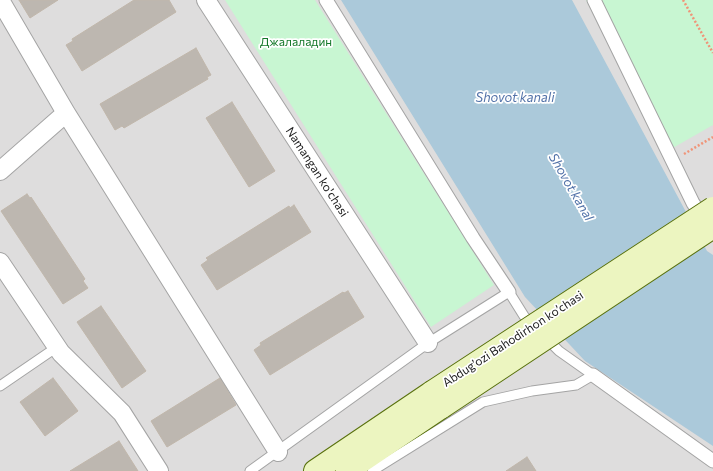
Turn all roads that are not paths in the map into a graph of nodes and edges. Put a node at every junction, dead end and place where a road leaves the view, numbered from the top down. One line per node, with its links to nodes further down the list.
1 (0, 0): 5 (street)
2 (206, 0): 12 (street, Namangan ko'chasi)
3 (326, 0): 11 (street)
4 (594, 0): 9 (street)
5 (66, 113): 6 (street); 17 (street)
6 (0, 171)
7 (713, 208): 16 (main road, Abdug’ozi Bahodirhon ko’chasi, bridge)
8 (713, 227): 16 (main road, Abdug’ozi Bahodirhon ko’chasi, bridge)
9 (713, 233)
10 (0, 262): 13 (street)
11 (509, 292): 12 (lane); 14 (lane)
12 (428, 343): 17 (lane)
13 (57, 347): 15 (lane); 19 (street)
14 (593, 375): 18 (street); 23 (lane)
15 (0, 386)
16 (437, 400): 21 (main road, Abdug’ozi Bahodirhon ko’chasi); 22 (main road, Abdug’ozi Bahodirhon ko’chasi)
17 (278, 452): 20 (lane)
18 (713, 460)
19 (159, 471)
20 (250, 471)
21 (315, 471)
22 (347, 471)
23 (372, 471)

